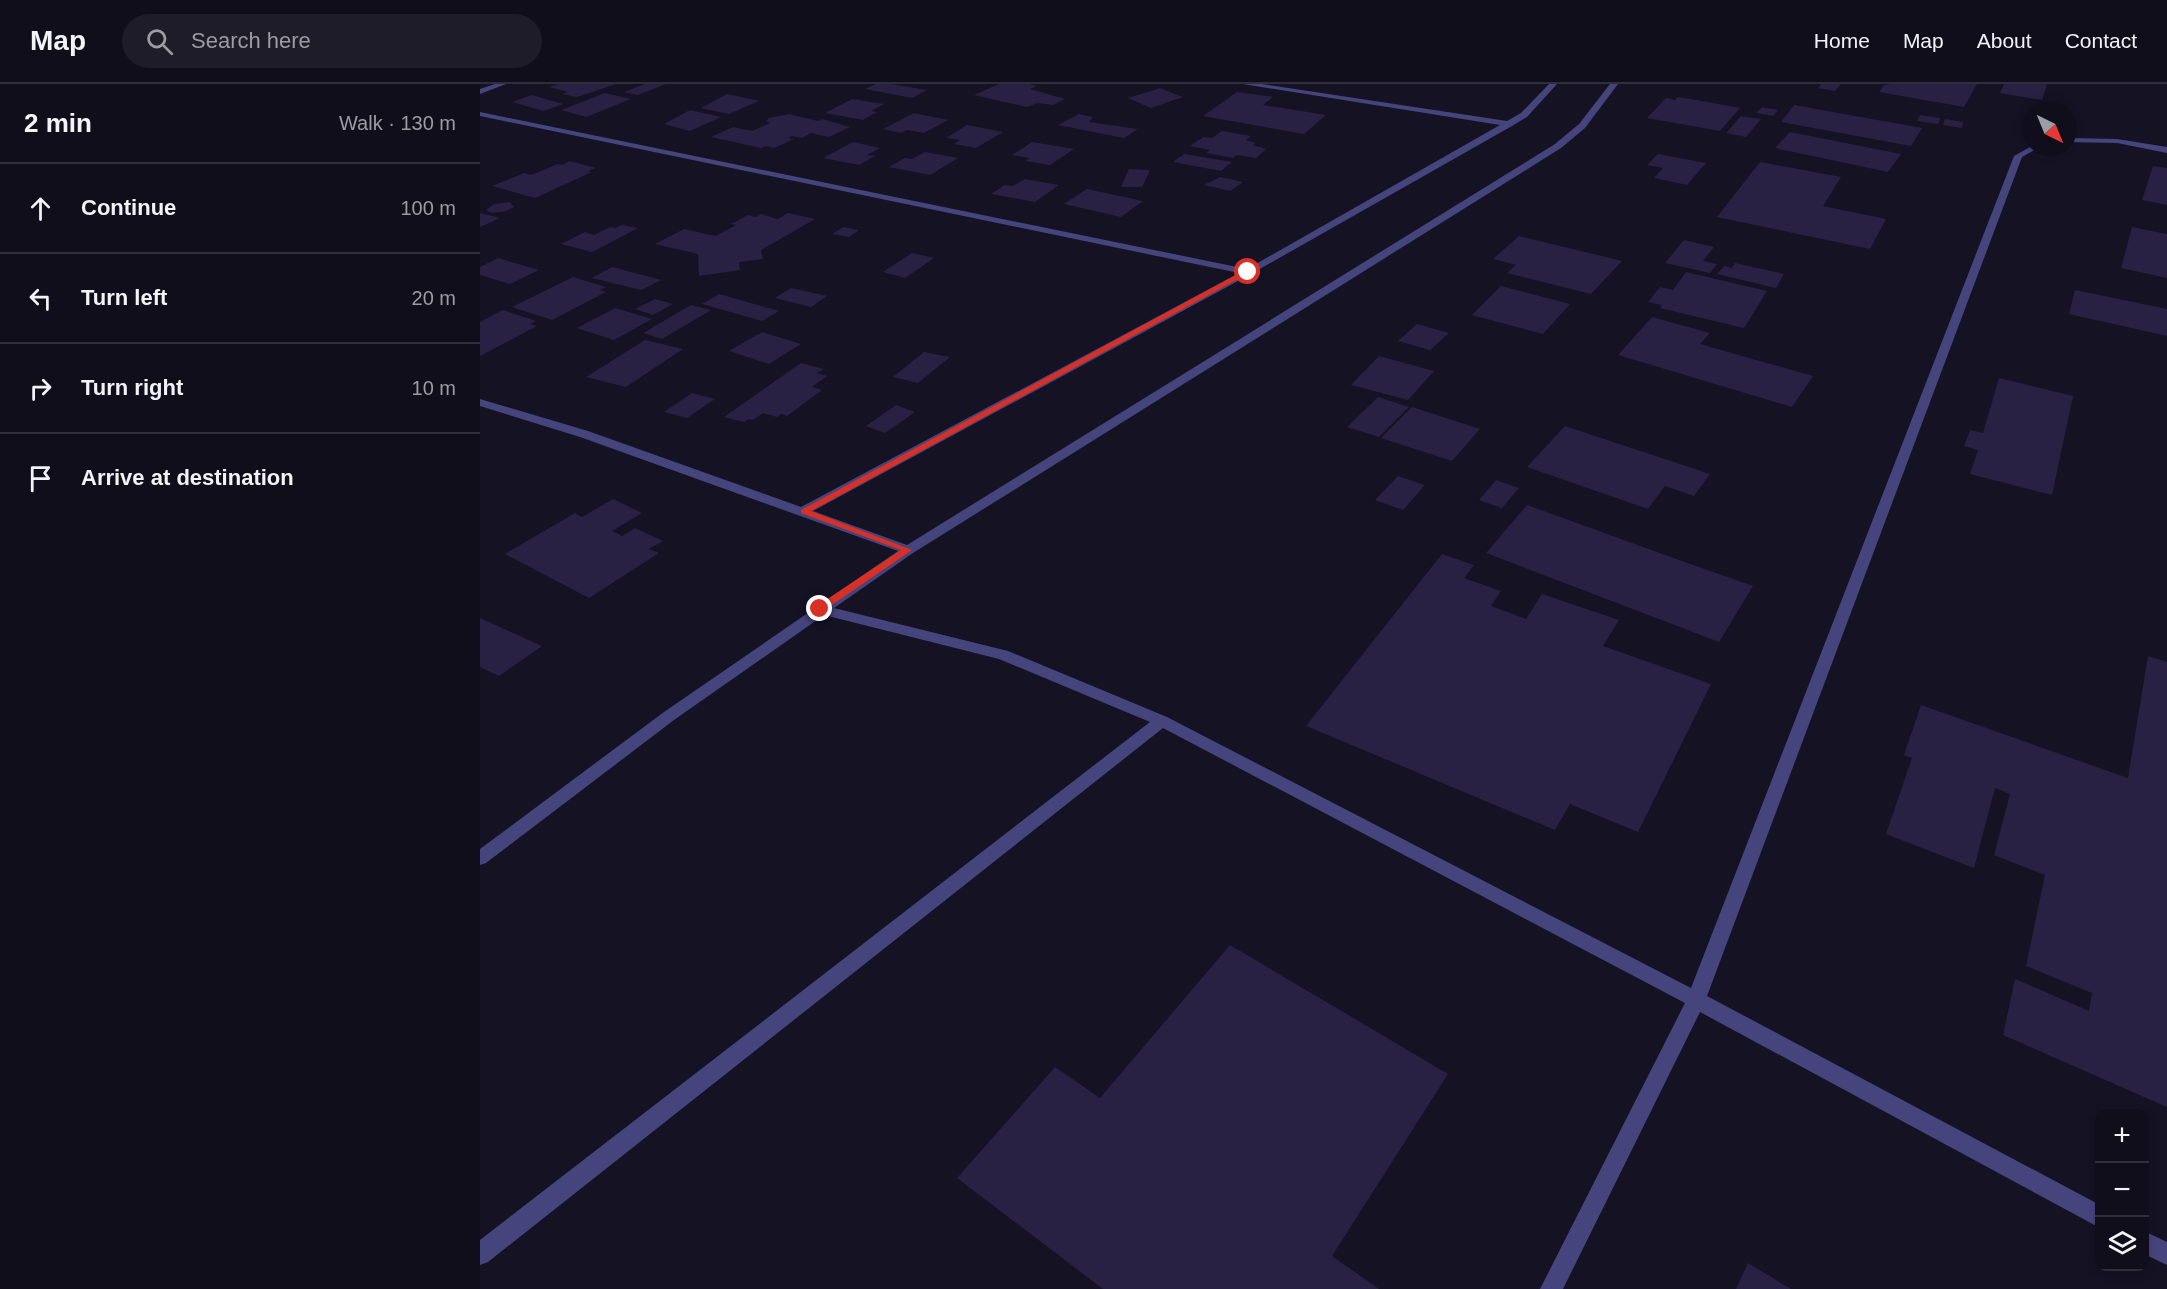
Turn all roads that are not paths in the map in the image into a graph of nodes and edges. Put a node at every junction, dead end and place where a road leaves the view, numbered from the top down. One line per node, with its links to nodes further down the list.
1 (502, 84): 5 (street)
2 (1247, 84): 7 (street)
3 (1553, 84): 7 (street)
4 (1614, 84): 14 (street)
5 (480, 92)
6 (480, 114): 11 (street)
7 (1509, 124): 11 (street)
8 (2077, 140): 9 (street)
9 (2167, 150)
10 (2023, 154): 18 (street)
11 (1248, 272): 13 (street)
12 (480, 402): 13 (street)
13 (804, 512): 14 (street)
14 (908, 550): 15 (street)
15 (820, 609): 16 (street); 17 (street)
16 (1162, 721): 18 (street); 21 (street)
17 (480, 858)
18 (1696, 1000): 19 (street); 23 (street)
19 (2095, 1214)
20 (2149, 1244): 22 (street)
21 (480, 1254)
22 (2167, 1254)
23 (1551, 1289)

